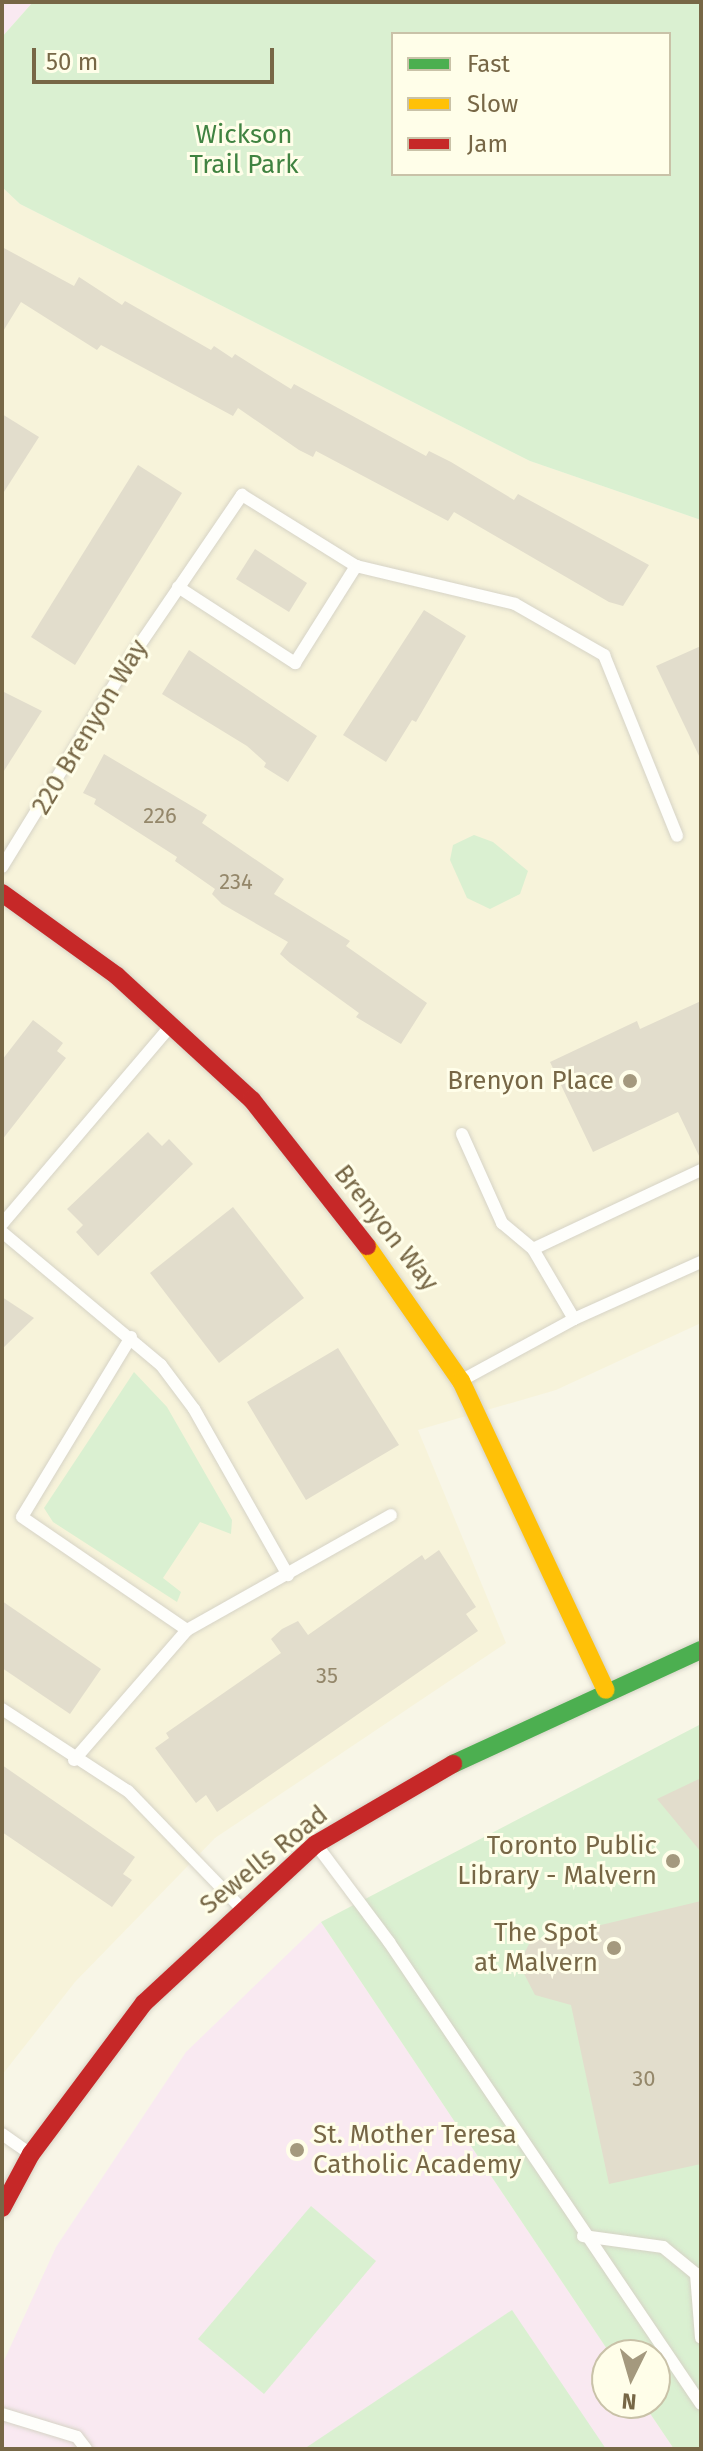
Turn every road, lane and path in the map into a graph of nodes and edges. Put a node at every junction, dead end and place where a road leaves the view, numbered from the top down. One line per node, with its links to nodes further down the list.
1 (356, 566): 2 (lane, 220 Brenyon Way); 2 (lane); 3 (lane, 220 Brenyon Way)
2 (178, 587): 4 (lane, 220 Brenyon Way)
3 (677, 836)
4 (2, 867)
5 (2, 893): 6 (street, Brenyon Way)
6 (171, 1026): 9 (lane); 15 (street, Brenyon Way)
7 (462, 1134): 11 (lane)
8 (701, 1170): 11 (lane)
9 (2, 1224)
10 (2, 1232): 14 (lane)
11 (533, 1249): 13 (lane)
12 (701, 1262): 13 (lane)
13 (574, 1319): 15 (lane)
14 (131, 1337): 17 (lane); 18 (lane)
15 (461, 1381): 20 (street, Brenyon Way)
16 (391, 1515): 17 (lane)
17 (288, 1575): 18 (lane)
18 (187, 1630): 22 (lane)
19 (701, 1650): 20 (street, Sewells Road)
20 (606, 1690): 23 (street, Sewells Road)
21 (2, 1709): 22 (lane)
22 (74, 1760): 24 (lane)
23 (316, 1844): 24 (street, Sewells Road); 28 (lane)
24 (241, 1908): 26 (street, Sewells Road)
25 (2, 2134): 26 (lane)
26 (31, 2154): 27 (street, Sewells Road)
27 (2, 2208)
28 (583, 2236): 29 (lane); 30 (lane)
29 (701, 2338)
30 (701, 2404)
31 (2, 2414): 32 (lane)
32 (86, 2449)

